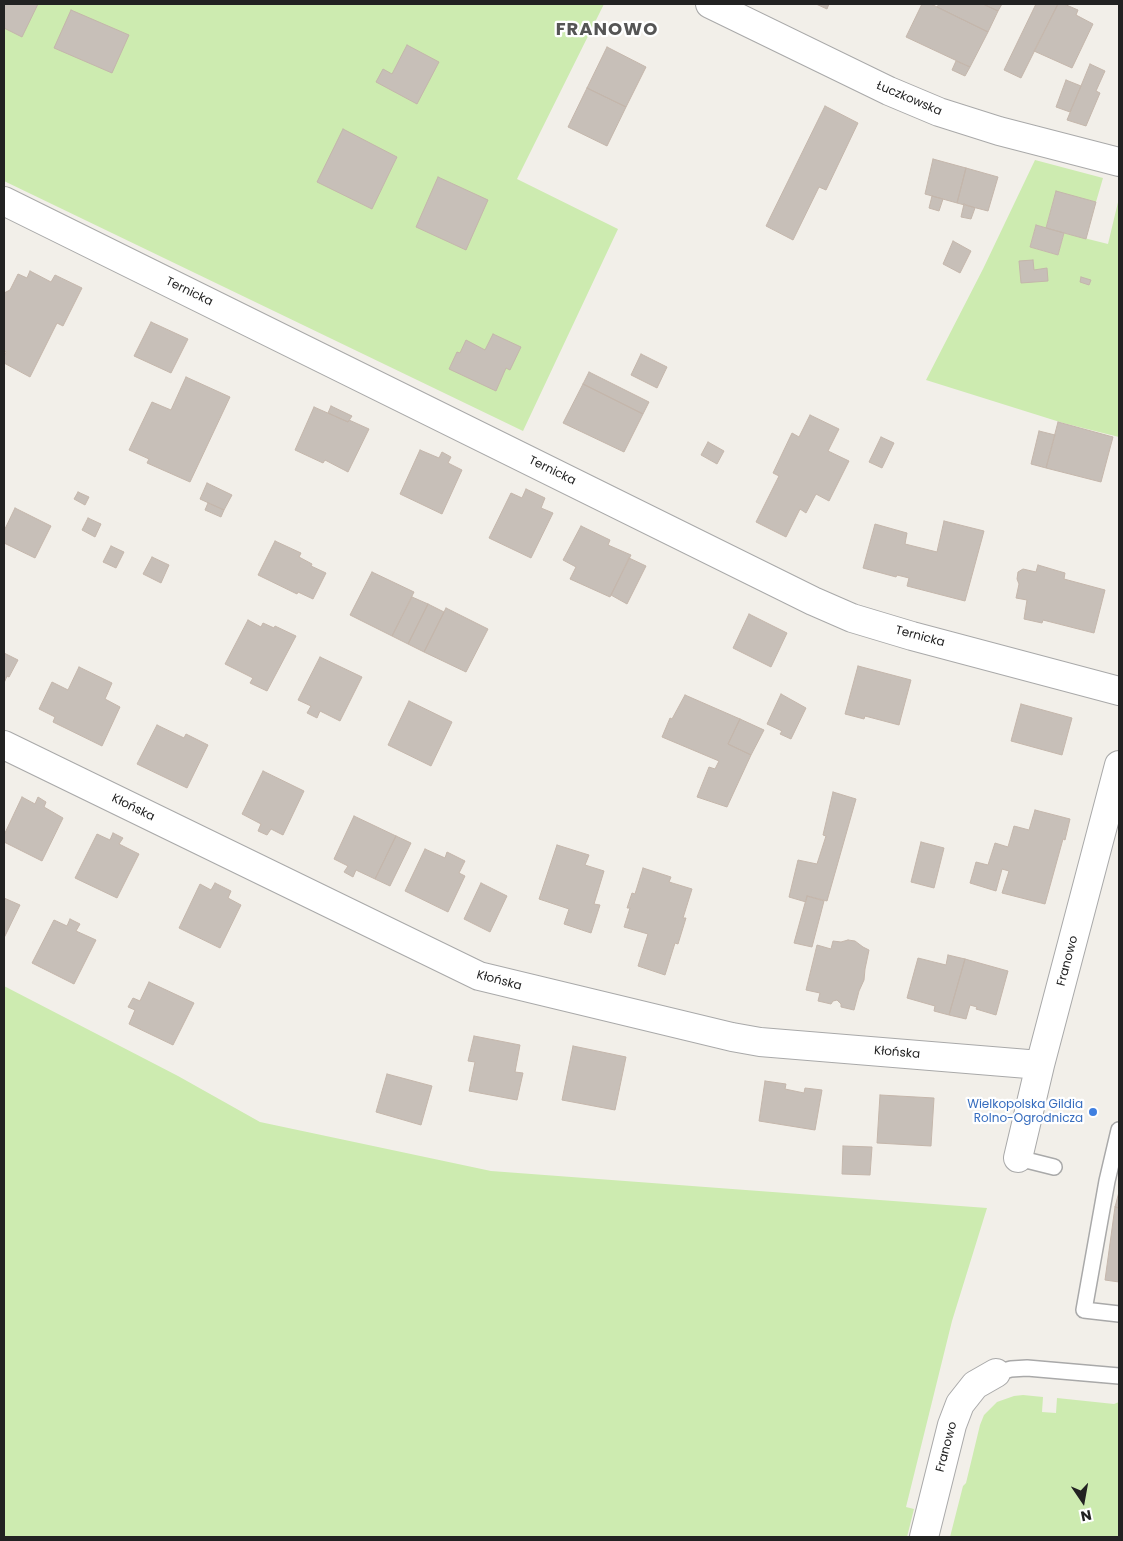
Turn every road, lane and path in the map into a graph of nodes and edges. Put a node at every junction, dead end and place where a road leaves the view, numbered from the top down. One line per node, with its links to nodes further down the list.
1 (710, 4): 2 (street, Łuczkowska)
2 (1119, 162)
3 (4, 201): 4 (street, Ternicka)
4 (1119, 691)
5 (4, 745): 7 (street, Kłońska)
6 (1119, 765): 7 (street, Franowo)
7 (1040, 1065): 9 (street, Franowo)
8 (1119, 1130): 11 (lane)
9 (1018, 1158): 10 (lane)
10 (1054, 1167)
11 (1119, 1314)
12 (996, 1373): 13 (lane); 14 (street, Franowo)
13 (1119, 1376)
14 (924, 1537)

